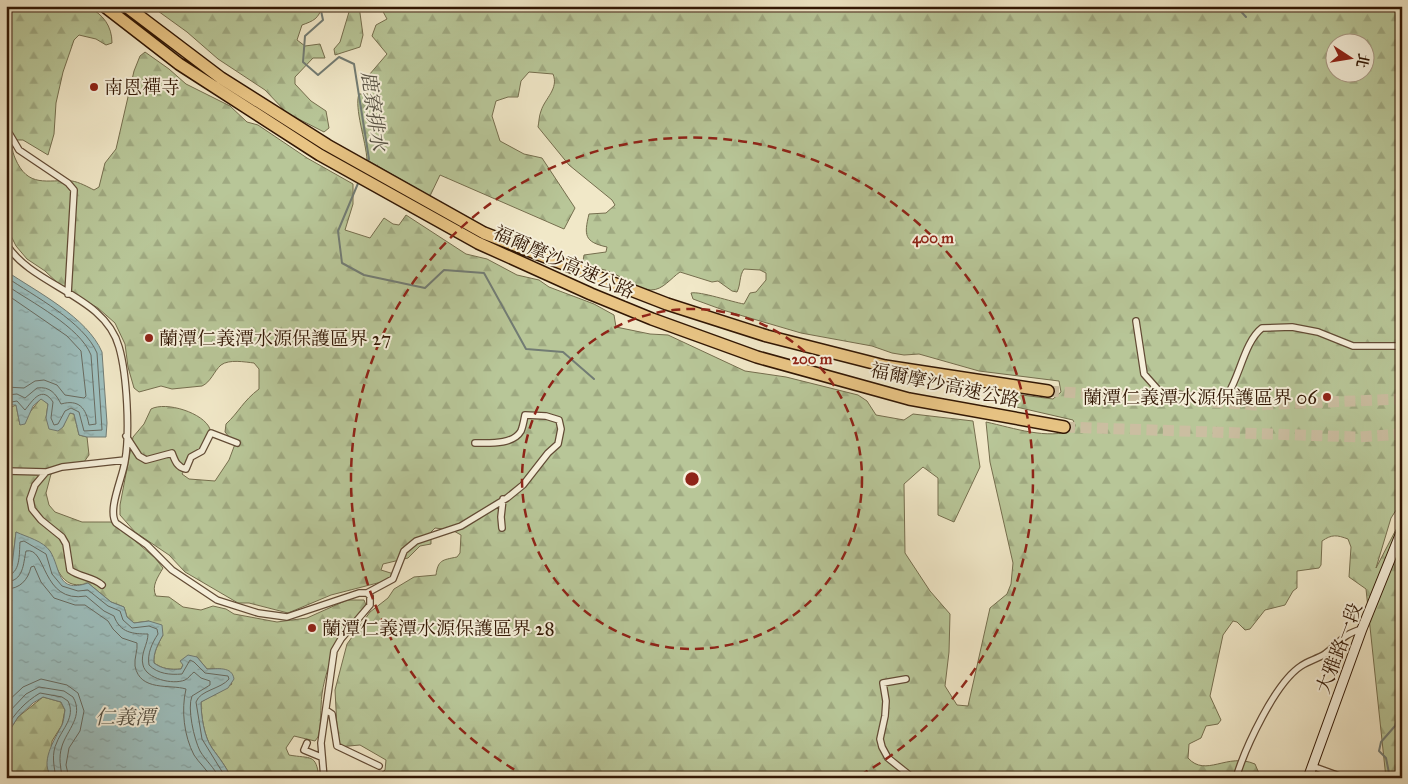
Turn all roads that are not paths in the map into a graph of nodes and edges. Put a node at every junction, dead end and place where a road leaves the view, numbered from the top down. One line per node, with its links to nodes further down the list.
1 (104, 6): 4 (highway, 福爾摩沙高速公路)
2 (126, 6): 4 (highway, 福爾摩沙高速公路)
3 (6, 128): 6 (street)
4 (406, 197): 9 (highway, 福爾摩沙高速公路); 10 (highway, 福爾摩沙高速公路)
5 (6, 244): 6 (street)
6 (68, 294): 11 (street)
7 (1136, 321): 8 (street)
8 (1402, 346)
9 (1048, 391)
10 (1064, 427)
11 (126, 436): 13 (street); 14 (street)
12 (475, 442): 17 (street)
13 (237, 443)
14 (125, 460): 16 (street); 21 (street)
15 (6, 471): 16 (street)
16 (46, 472): 20 (street)
17 (503, 499): 18 (street); 21 (street)
18 (502, 528)
19 (1402, 530): 22 (main road, 大雅路一段)
20 (102, 585)
21 (367, 593): 24 (street)
22 (1362, 629): 28 (main road, 大雅路一段); 31 (street)
23 (906, 679): 30 (street)
24 (326, 710): 26 (street); 27 (street)
25 (306, 743): 26 (street)
26 (321, 757): 29 (street)
27 (379, 766)
28 (1312, 766): 32 (main road, 大雅路一段); 33 (street)
29 (324, 778)
30 (913, 778)
31 (1236, 778)
32 (1308, 778)
33 (1345, 778)

